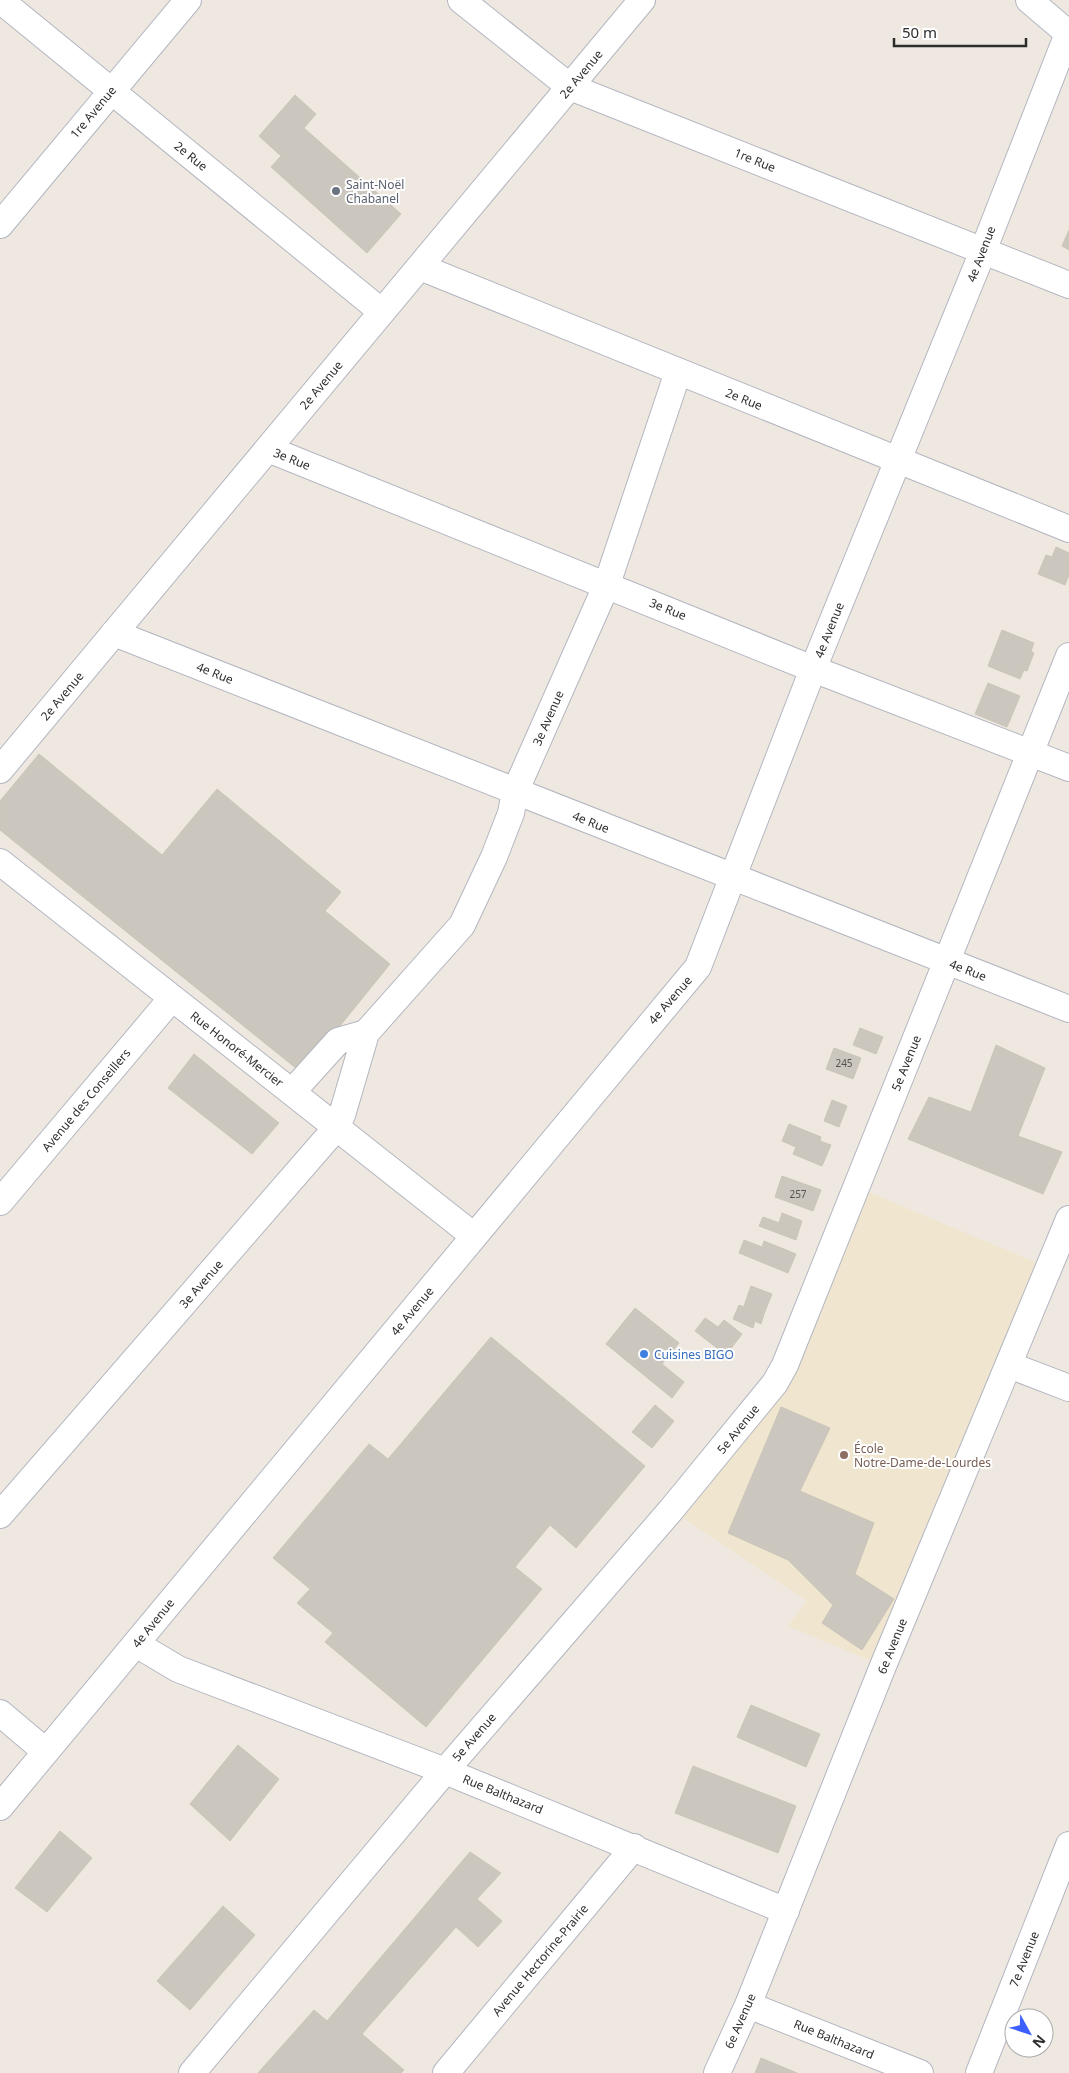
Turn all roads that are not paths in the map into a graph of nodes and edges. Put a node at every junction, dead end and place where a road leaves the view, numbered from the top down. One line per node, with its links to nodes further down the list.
1 (0, 0): 8 (street, 2e Rue)
2 (188, 0): 8 (street, 1re Avenue)
3 (461, 0): 7 (street, 1re Rue)
4 (642, 0): 7 (street, 2e Avenue)
5 (1028, 0): 6 (street)
6 (1069, 33): 10 (street, 4e Avenue)
7 (570, 86): 10 (street, 1re Rue); 11 (street, 2e Avenue)
8 (111, 91): 9 (street, 1re Avenue); 13 (street, 2e Rue)
9 (0, 225)
10 (983, 251): 12 (street, 1re Rue); 16 (street, 4e Avenue)
11 (420, 267): 13 (street, 2e Avenue); 14 (street, 2e Rue)
12 (1069, 285)
13 (382, 312): 15 (street, 2e Avenue)
14 (678, 372): 16 (street, 2e Rue); 18 (street, 3e Avenue)
15 (268, 449): 18 (street, 3e Rue); 19 (street, 2e Avenue)
16 (898, 460): 17 (street, 2e Rue); 21 (street, 4e Avenue)
17 (1069, 529)
18 (607, 584): 21 (street, 3e Rue); 25 (street, 3e Avenue)
19 (114, 633): 24 (street, 2e Avenue); 25 (street, 4e Rue)
20 (1069, 656): 22 (street, 5e Avenue)
21 (813, 669): 22 (street, 3e Rue); 27 (street, 4e Avenue)
22 (1030, 752): 23 (street, 3e Rue); 28 (street, 5e Avenue)
23 (1069, 768)
24 (0, 770)
25 (516, 792): 27 (street, 4e Rue); 31 (street, 3e Avenue)
26 (0, 862): 29 (street, Rue Honoré-Mercier)
27 (733, 879): 28 (street, 4e Rue); 36 (street, 4e Avenue)
28 (947, 962): 30 (street, 4e Rue); 43 (street, 5e Avenue)
29 (172, 998): 32 (street, Rue Honoré-Mercier); 34 (street, Avenue des Conseillers)
30 (1069, 1009)
31 (366, 1033): 32 (street); 33 (street, 3e Avenue)
32 (292, 1092): 33 (street, Rue Honoré-Mercier)
33 (336, 1128): 36 (street, Rue Honoré-Mercier); 39 (street, 3e Avenue)
34 (0, 1202)
35 (1069, 1219): 37 (street, 6e Avenue)
36 (474, 1236): 40 (street, 4e Avenue)
37 (1009, 1365): 38 (street); 47 (street, 6e Avenue)
38 (1069, 1388)
39 (0, 1515)
40 (136, 1644): 42 (street, 4e Avenue); 43 (street, Rue Balthazard)
41 (0, 1713): 42 (street)
42 (46, 1751): 44 (street, 4e Avenue)
43 (444, 1771): 46 (street, Rue Balthazard); 49 (street, 5e Avenue)
44 (0, 1807)
45 (1069, 1845): 53 (street, 7e Avenue)
46 (634, 1847): 47 (street, Rue Balthazard); 50 (street, Avenue Hectorine-Prairie)
47 (786, 1911): 48 (street, 6e Avenue)
48 (748, 2005): 51 (street, 6e Avenue); 52 (street, Rue Balthazard)
49 (192, 2073)
50 (446, 2073)
51 (717, 2073)
52 (920, 2073)
53 (979, 2073)

